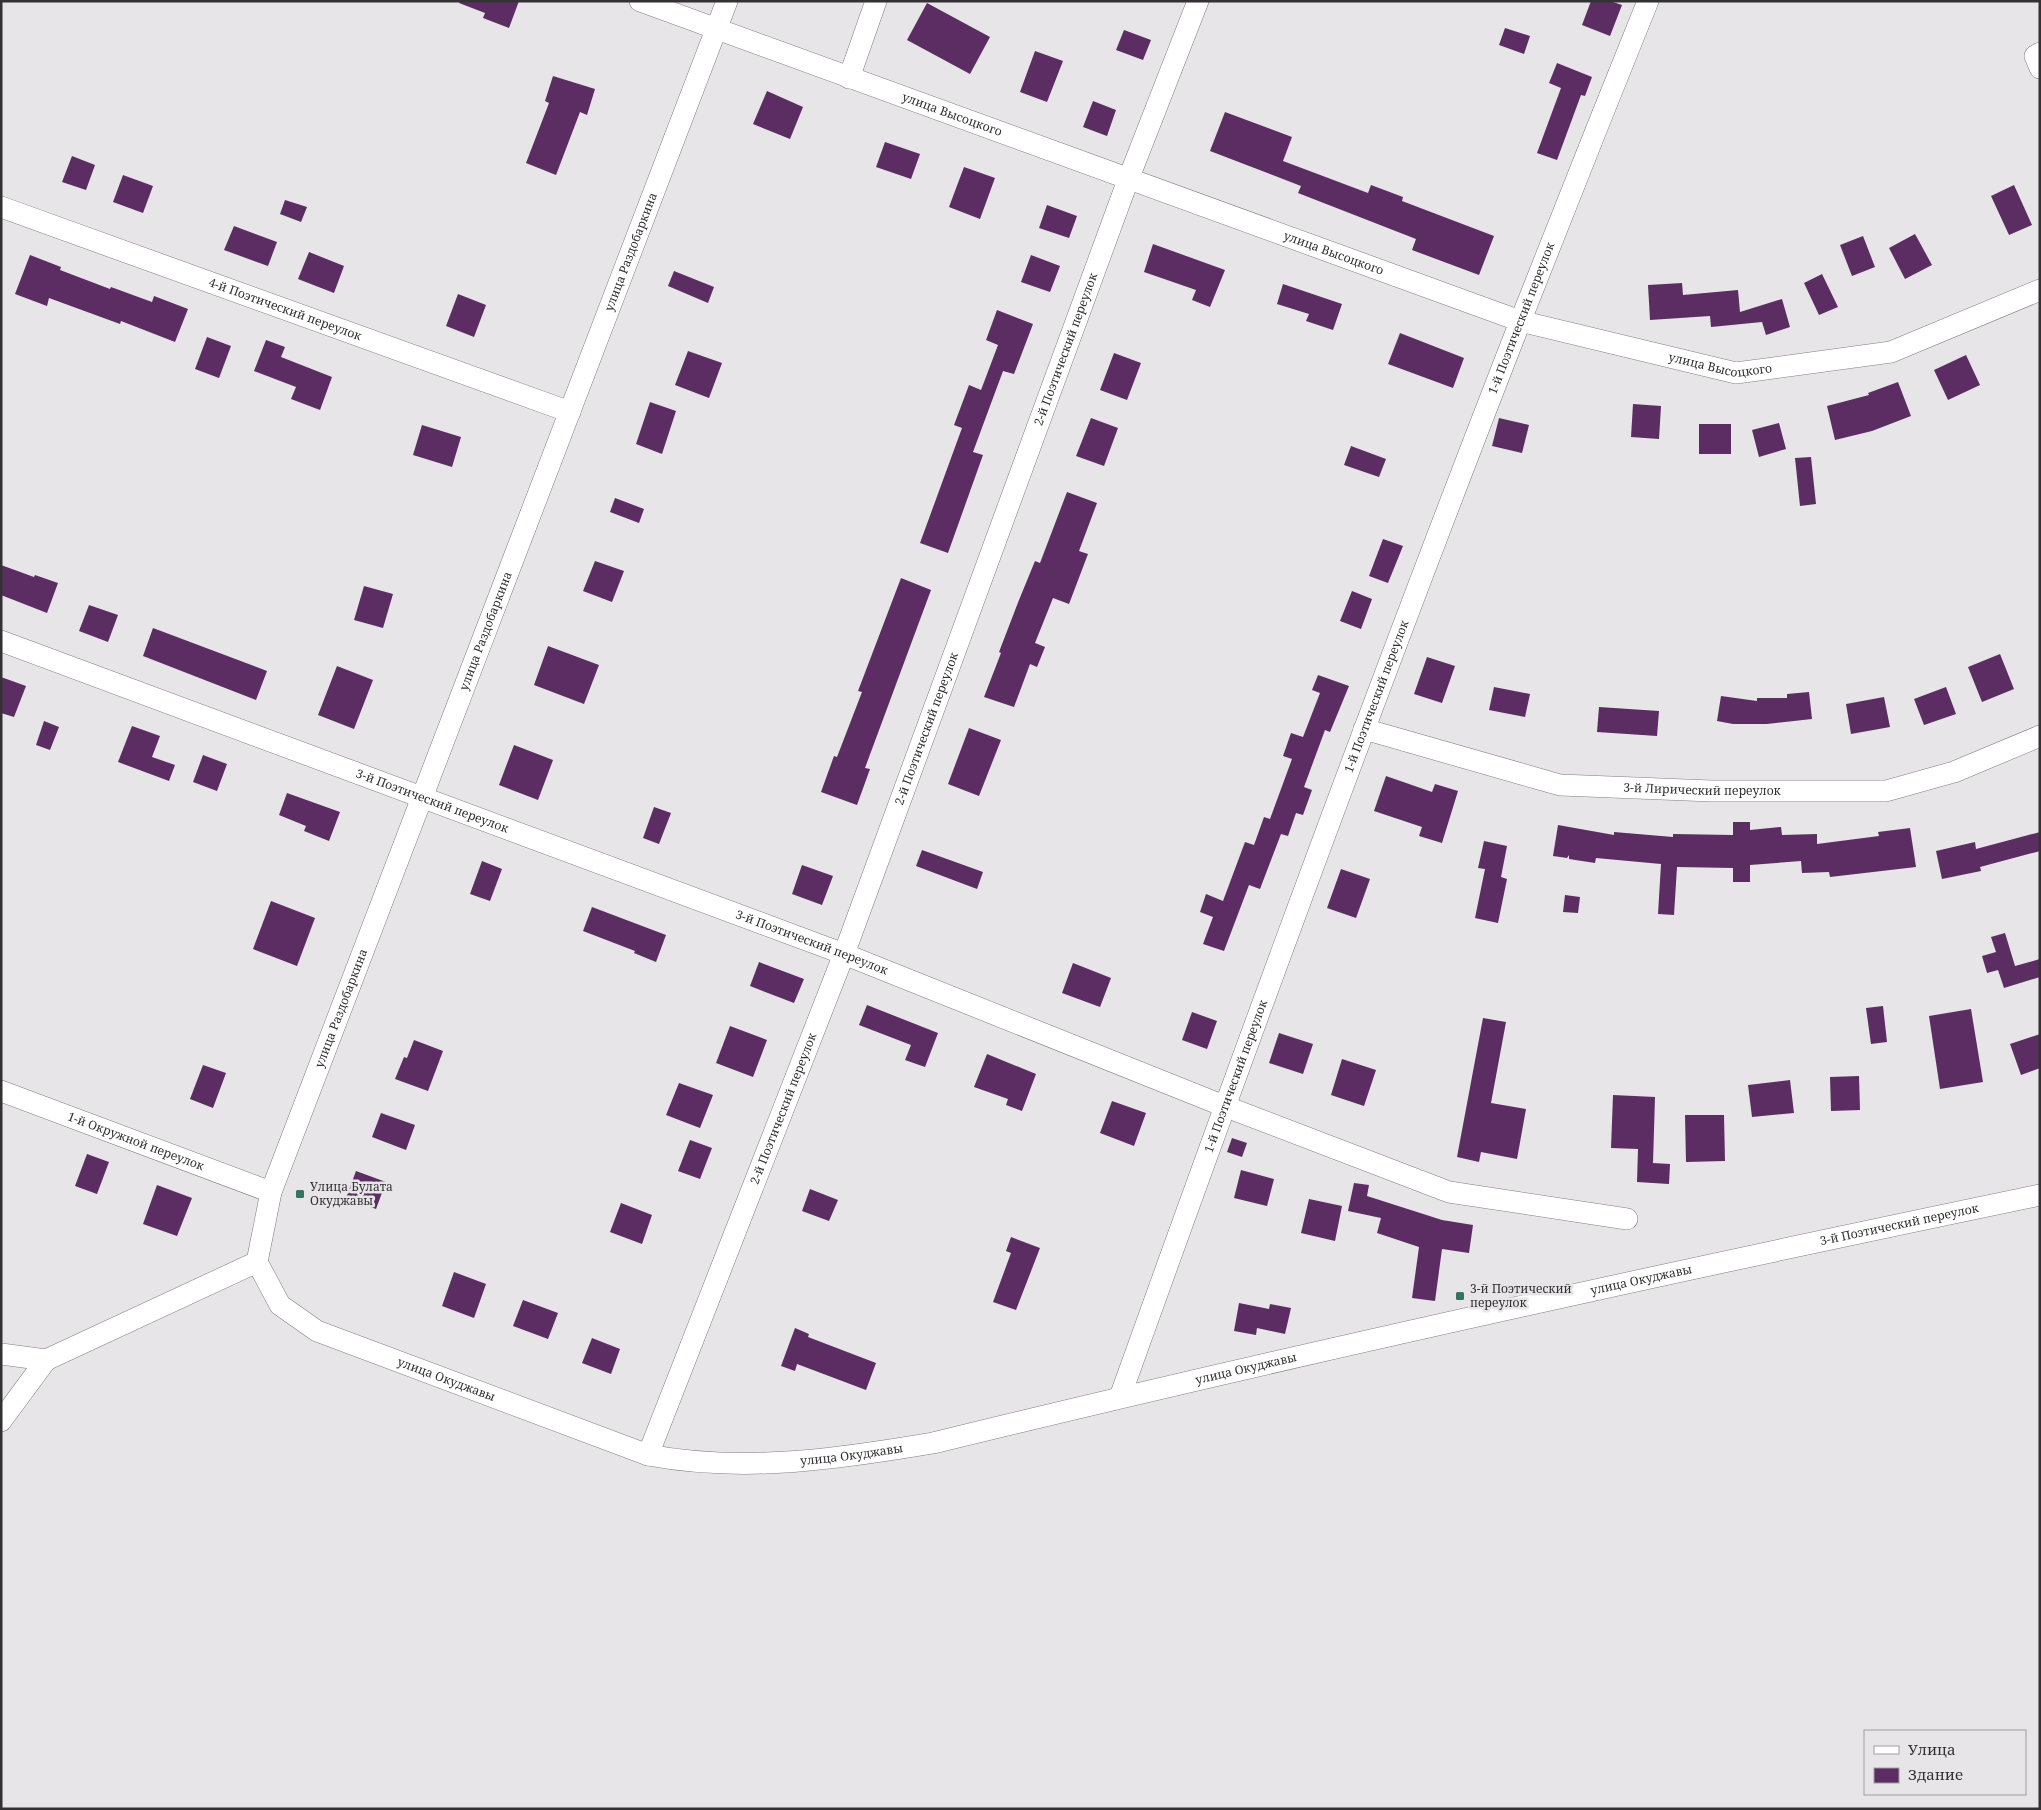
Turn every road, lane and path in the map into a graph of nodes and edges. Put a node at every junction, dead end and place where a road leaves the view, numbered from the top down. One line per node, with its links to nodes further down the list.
1 (640, 1): 6 (street, улица Высоцкого)
2 (727, 1): 6 (street, улица Раздобаркина)
3 (876, 1): 9 (street)
4 (1198, 1): 10 (street, 2-й Поэтический переулок)
5 (1648, 1): 13 (street, 1-й Поэтический переулок)
6 (716, 30): 9 (street, улица Высоцкого); 14 (street, улица Раздобаркина)
7 (2040, 53): 8 (street)
8 (2040, 68)
9 (849, 78): 10 (street, улица Высоцкого)
10 (1128, 180): 13 (street, улица Высоцкого); 19 (street, 2-й Поэтический переулок)
11 (1, 207): 14 (street, 4-й Поэтический переулок)
12 (2040, 290): 13 (street, улица Высоцкого)
13 (1520, 321): 16 (street, 1-й Поэтический переулок)
14 (570, 412): 18 (street, улица Раздобаркина)
15 (1, 641): 18 (street, 3-й Поэтический переулок)
16 (1364, 729): 17 (street, 3-й Лирический переулок); 21 (street, 1-й Поэтический переулок)
17 (2040, 736)
18 (424, 798): 19 (street, 3-й Поэтический переулок); 22 (street, улица Раздобаркина)
19 (844, 954): 21 (street, 3-й Поэтический переулок); 31 (street, 2-й Поэтический переулок)
20 (1, 1091): 22 (street, 1-й Окружной переулок)
21 (1224, 1106): 24 (street, 3-й Поэтический переулок); 29 (street, 1-й Поэтический переулок)
22 (271, 1192): 26 (street, улица Раздобаркина)
23 (2040, 1195): 25 (street, 3-й Поэтический переулок)
24 (1627, 1219)
25 (1758, 1253): 29 (street, улица Окуджавы)
26 (257, 1262): 28 (street); 31 (street, улица Окуджавы)
27 (1, 1354): 28 (street)
28 (46, 1360): 30 (street)
29 (1120, 1397): 31 (street, улица Окуджавы)
30 (1, 1421)
31 (648, 1455)

